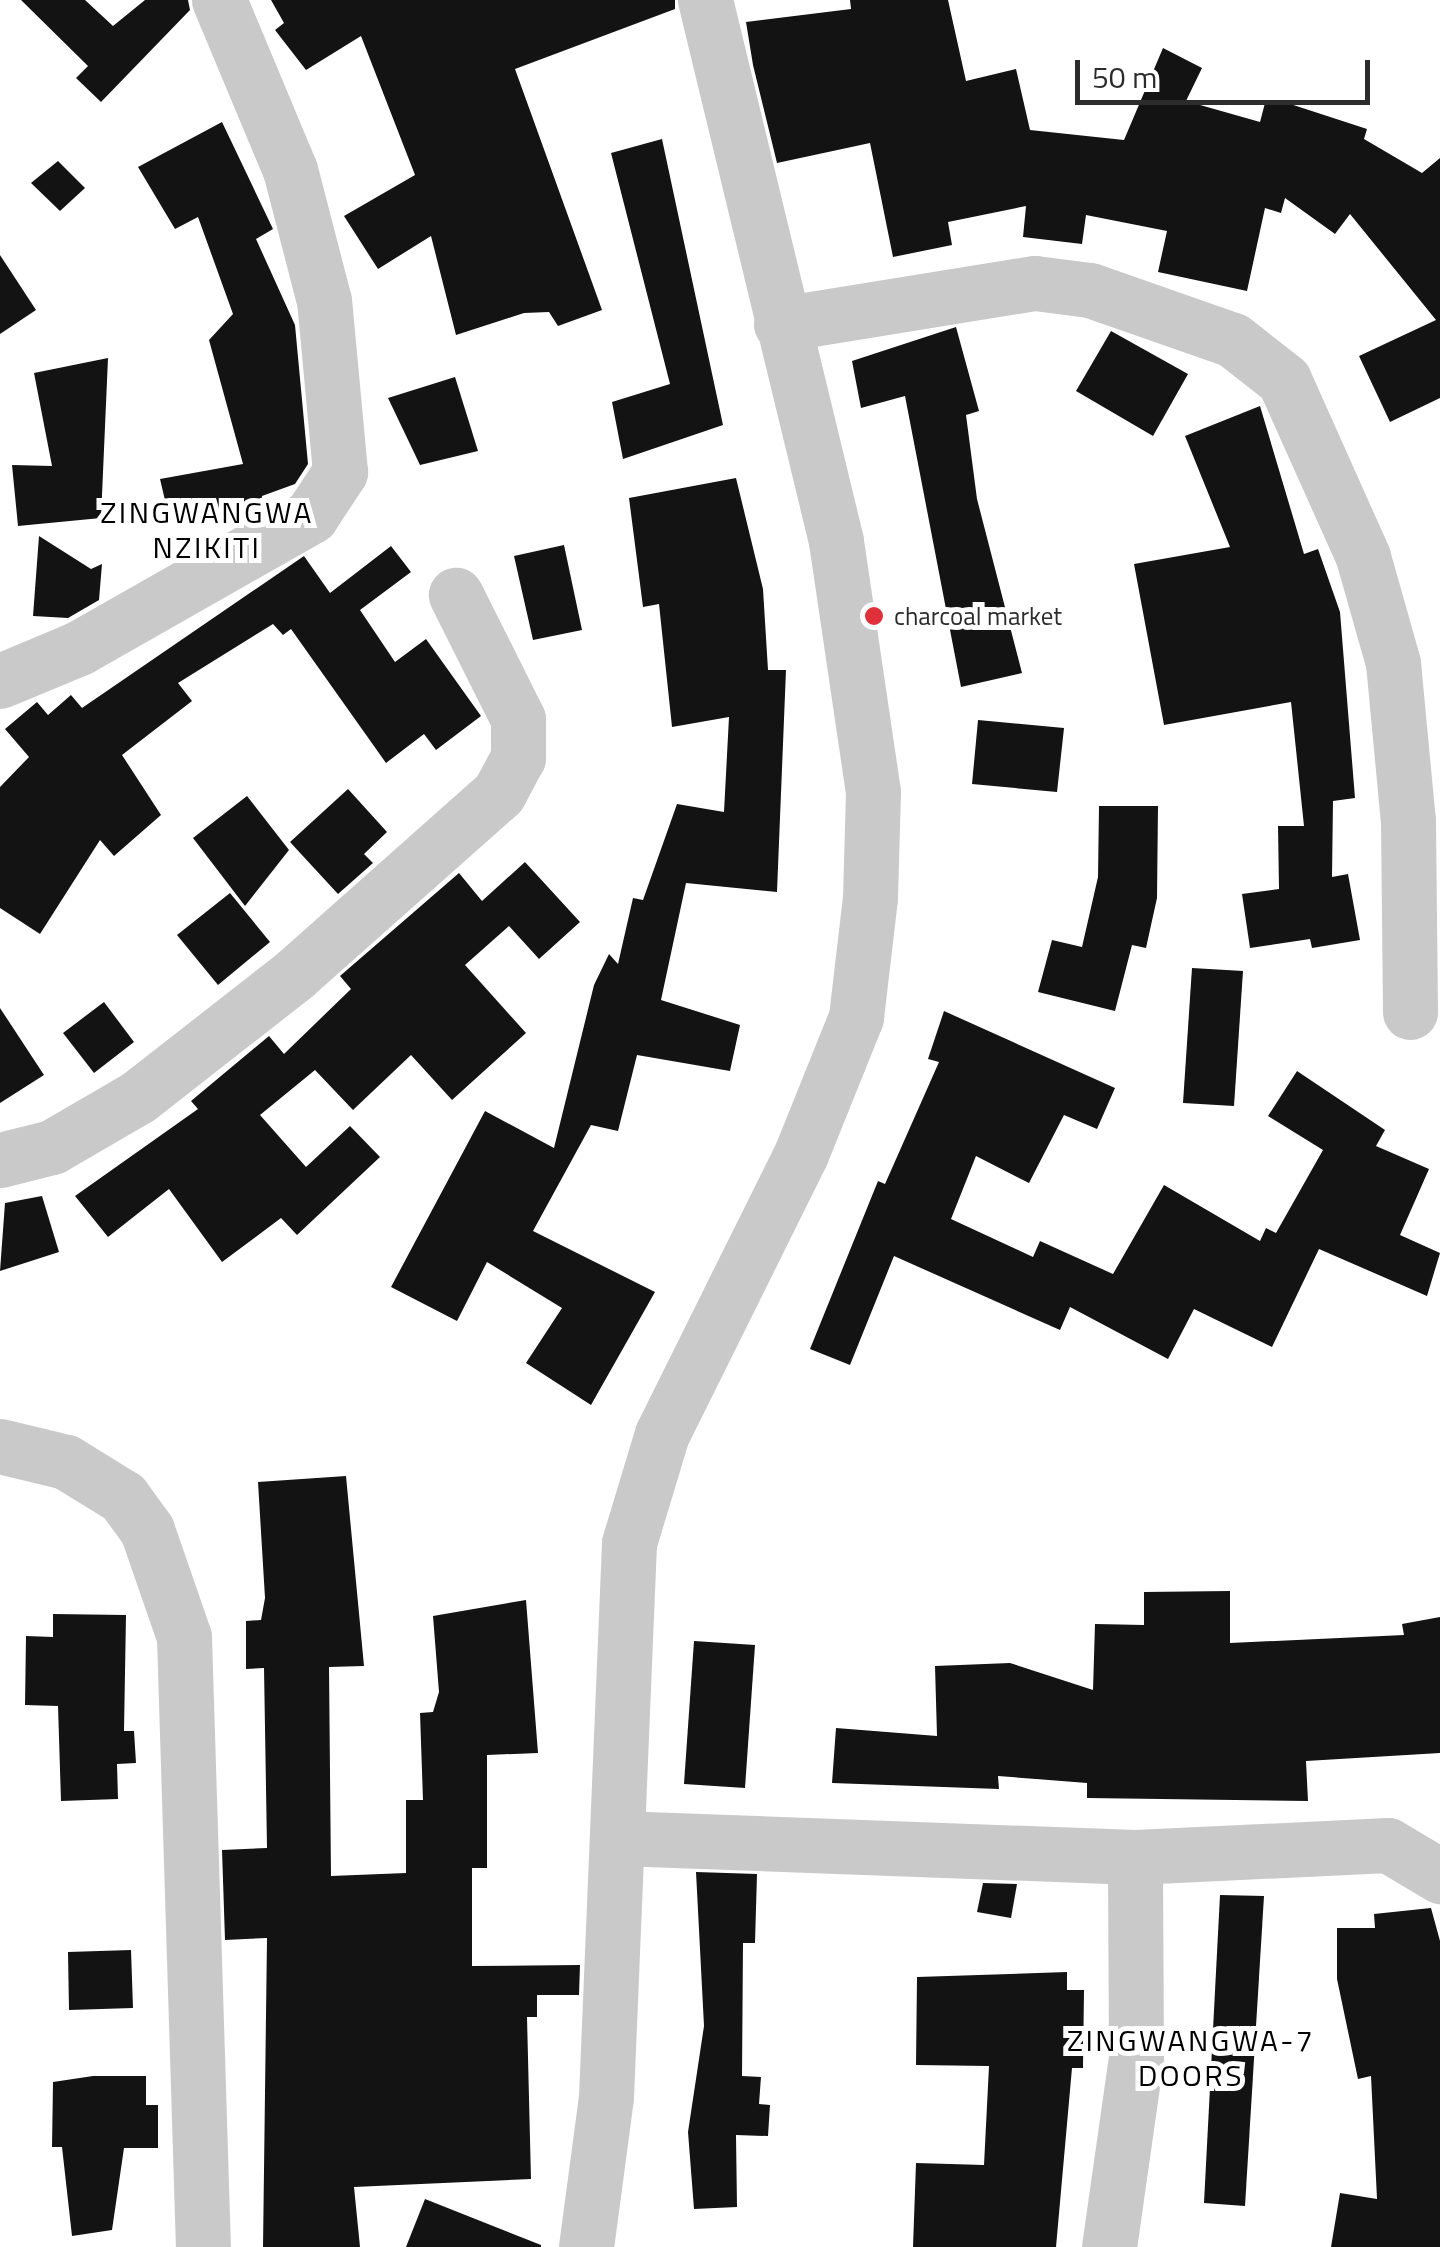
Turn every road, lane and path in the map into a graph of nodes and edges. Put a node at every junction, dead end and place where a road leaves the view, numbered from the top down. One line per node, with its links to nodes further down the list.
1 (219, 0): 5 (street)
2 (705, 0): 3 (street)
3 (781, 324): 6 (street); 9 (street)
4 (456, 595): 7 (street)
5 (0, 680)
6 (1410, 1012)
7 (0, 1160)
8 (0, 1446): 12 (street)
9 (618, 1838): 10 (street); 13 (street)
10 (1134, 1858): 11 (street); 14 (street)
11 (1440, 1876)
12 (203, 2247)
13 (586, 2247)
14 (1109, 2247)

